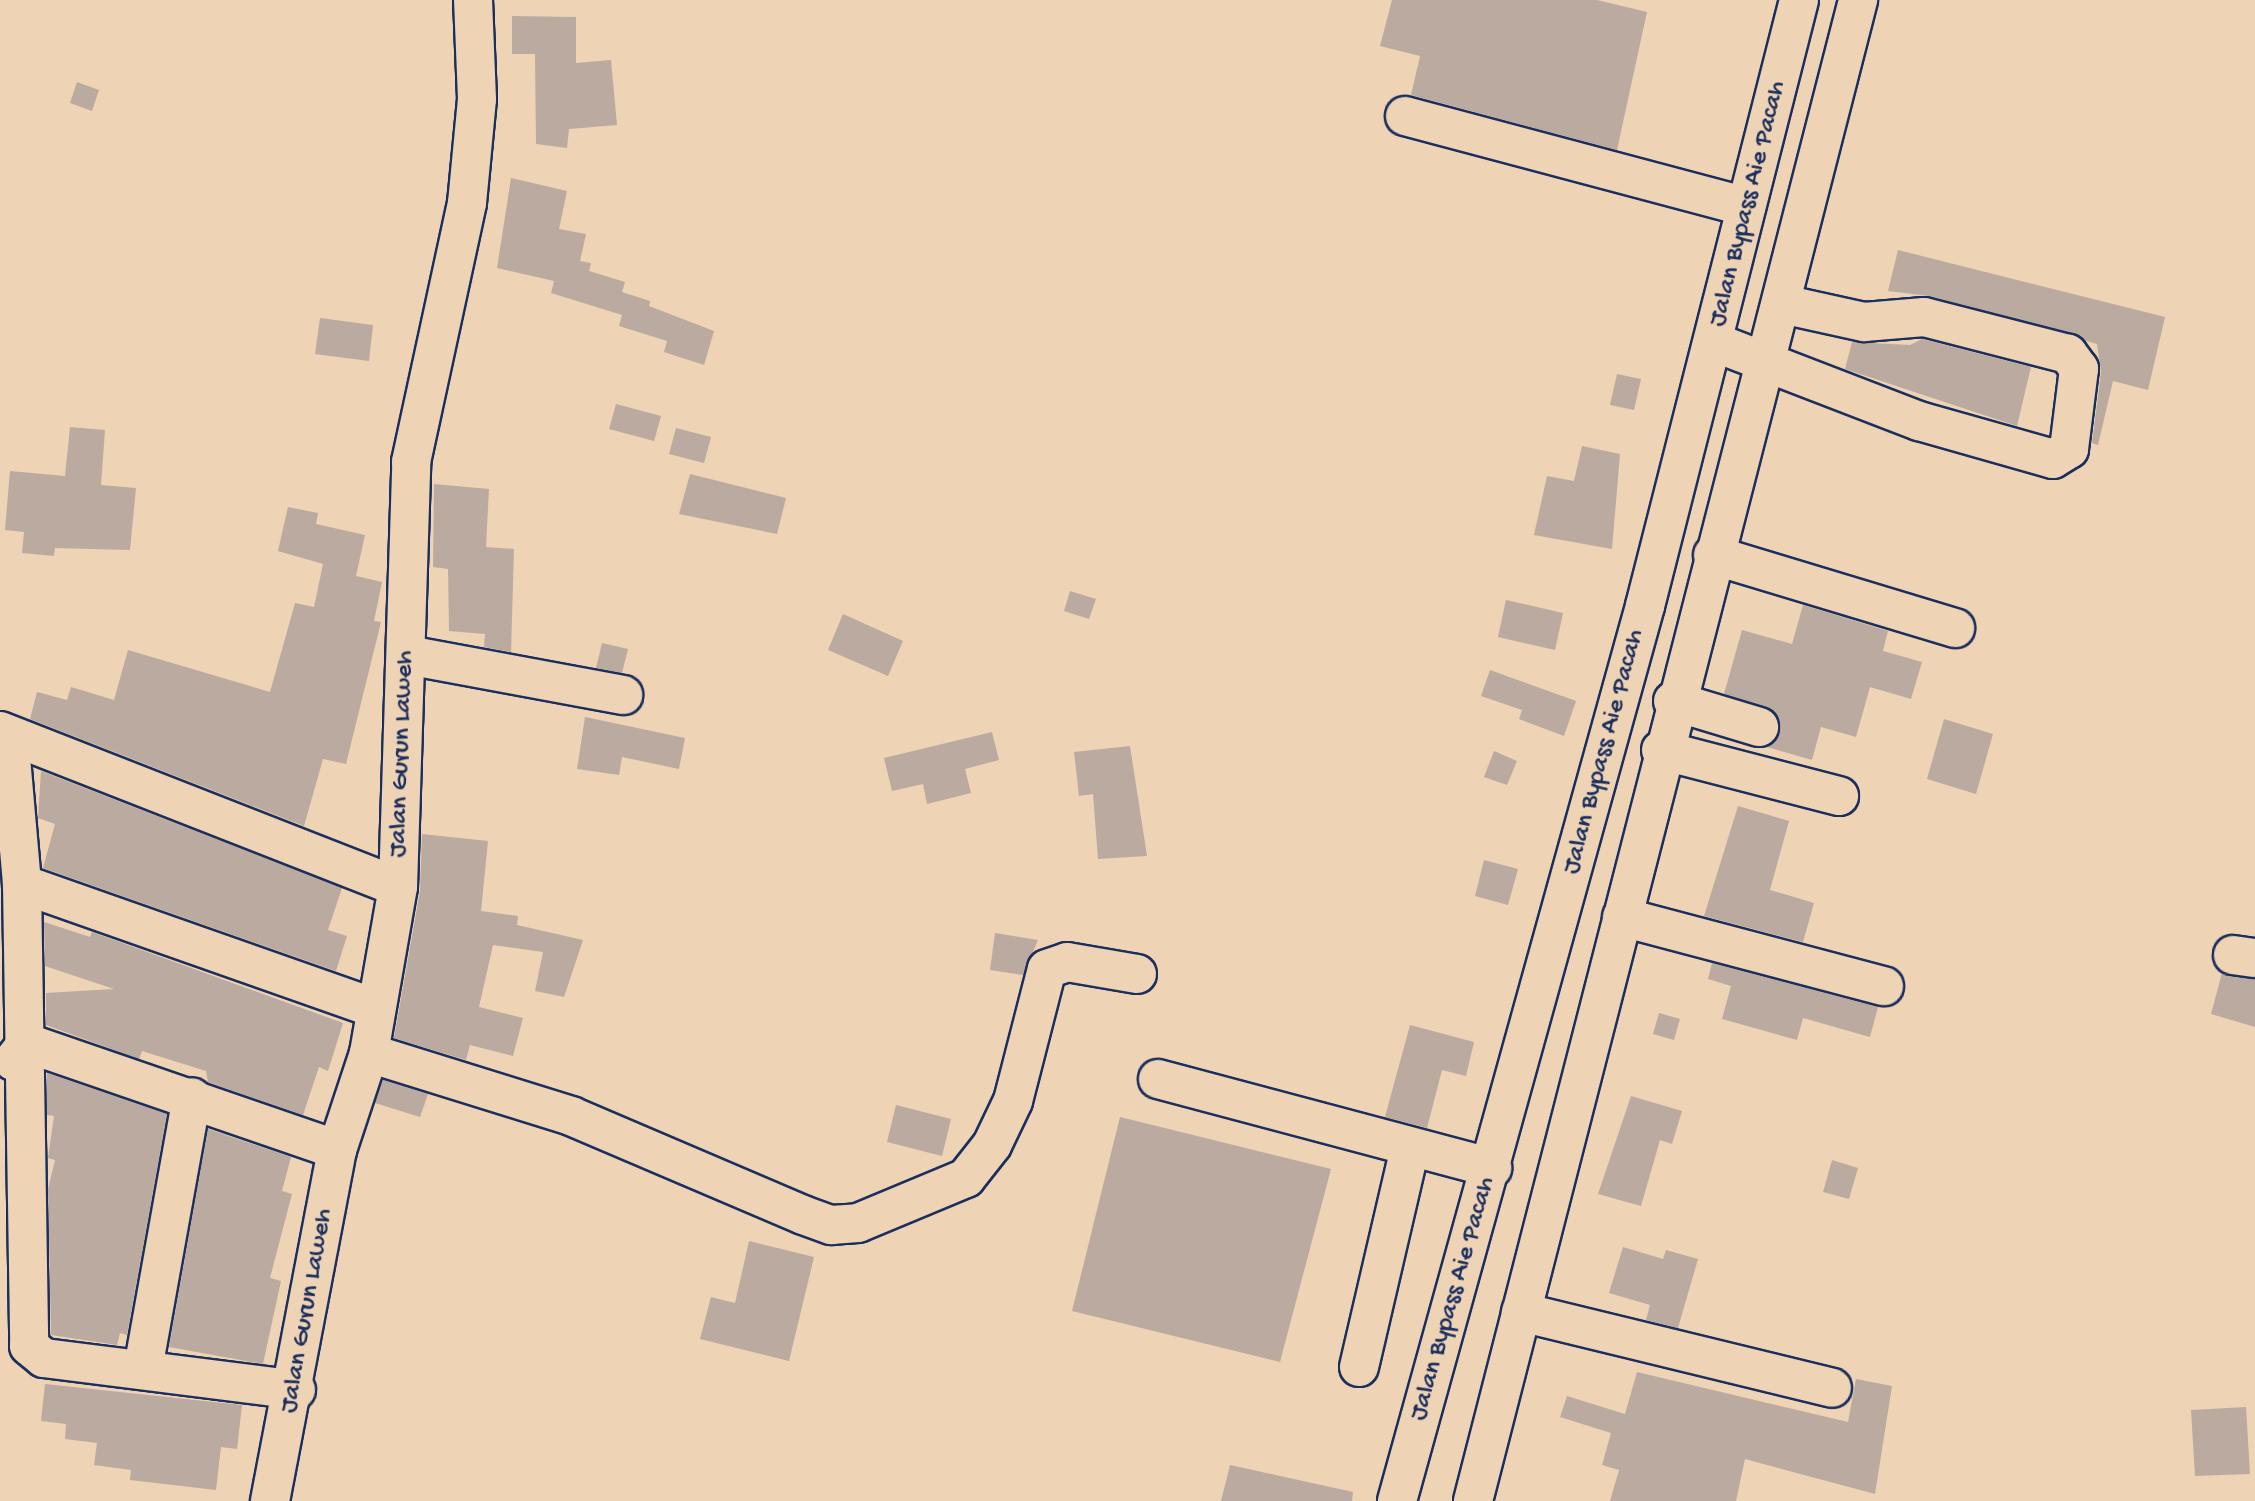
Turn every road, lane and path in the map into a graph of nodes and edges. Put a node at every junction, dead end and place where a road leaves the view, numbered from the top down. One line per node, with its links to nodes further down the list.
1 (473, 0): 11 (main road, Jalan Gurun Laweh)
2 (1799, 0): 5 (main road, Jalan Bypass Aie Pacah)
3 (1858, 0): 6 (main road)
4 (1405, 116): 5 (main road)
5 (1745, 207): 7 (main road, Jalan Bypass Aie Pacah)
6 (1782, 303): 8 (main road); 8 (main road)
7 (1714, 342): 8 (main road); 31 (main road, Jalan Bypass Aie Pacah)
8 (1767, 362): 9 (main road)
9 (1713, 555): 10 (main road); 13 (main road)
10 (1955, 628)
11 (407, 655): 12 (main road); 19 (main road, Jalan Gurun Laweh)
12 (623, 695)
13 (1673, 701): 14 (main road); 16 (main road)
14 (1759, 727)
15 (4, 733): 18 (main road); 19 (main road)
16 (1661, 750): 17 (main road); 20 (main road)
17 (1839, 796)
18 (22, 884): 23 (main road); 24 (main road)
19 (398, 887): 23 (main road, Jalan Gurun Laweh)
20 (1622, 917): 22 (main road); 32 (main road)
21 (1137, 974): 25 (main road)
22 (1884, 986)
23 (374, 1009): 25 (main road, Jalan Gurun Laweh)
24 (27, 1043): 26 (main road); 28 (main road); 34 (main road)
25 (369, 1053): 30 (main road, Jalan Gurun Laweh)
26 (0, 1069)
27 (1158, 1079): 29 (main road)
28 (192, 1097): 30 (main road); 34 (main road)
29 (1410, 1147): 31 (main road); 33 (main road)
30 (337, 1150): 36 (main road, Jalan Gurun Laweh)
31 (1492, 1168): 38 (main road, Jalan Bypass Aie Pacah)
32 (1521, 1312): 35 (main road); 39 (main road)
33 (1359, 1367)
34 (143, 1369): 36 (main road)
35 (1832, 1388)
36 (296, 1390): 37 (main road, Jalan Gurun Laweh)
37 (270, 1501)
38 (1397, 1501)
39 (1472, 1501)

